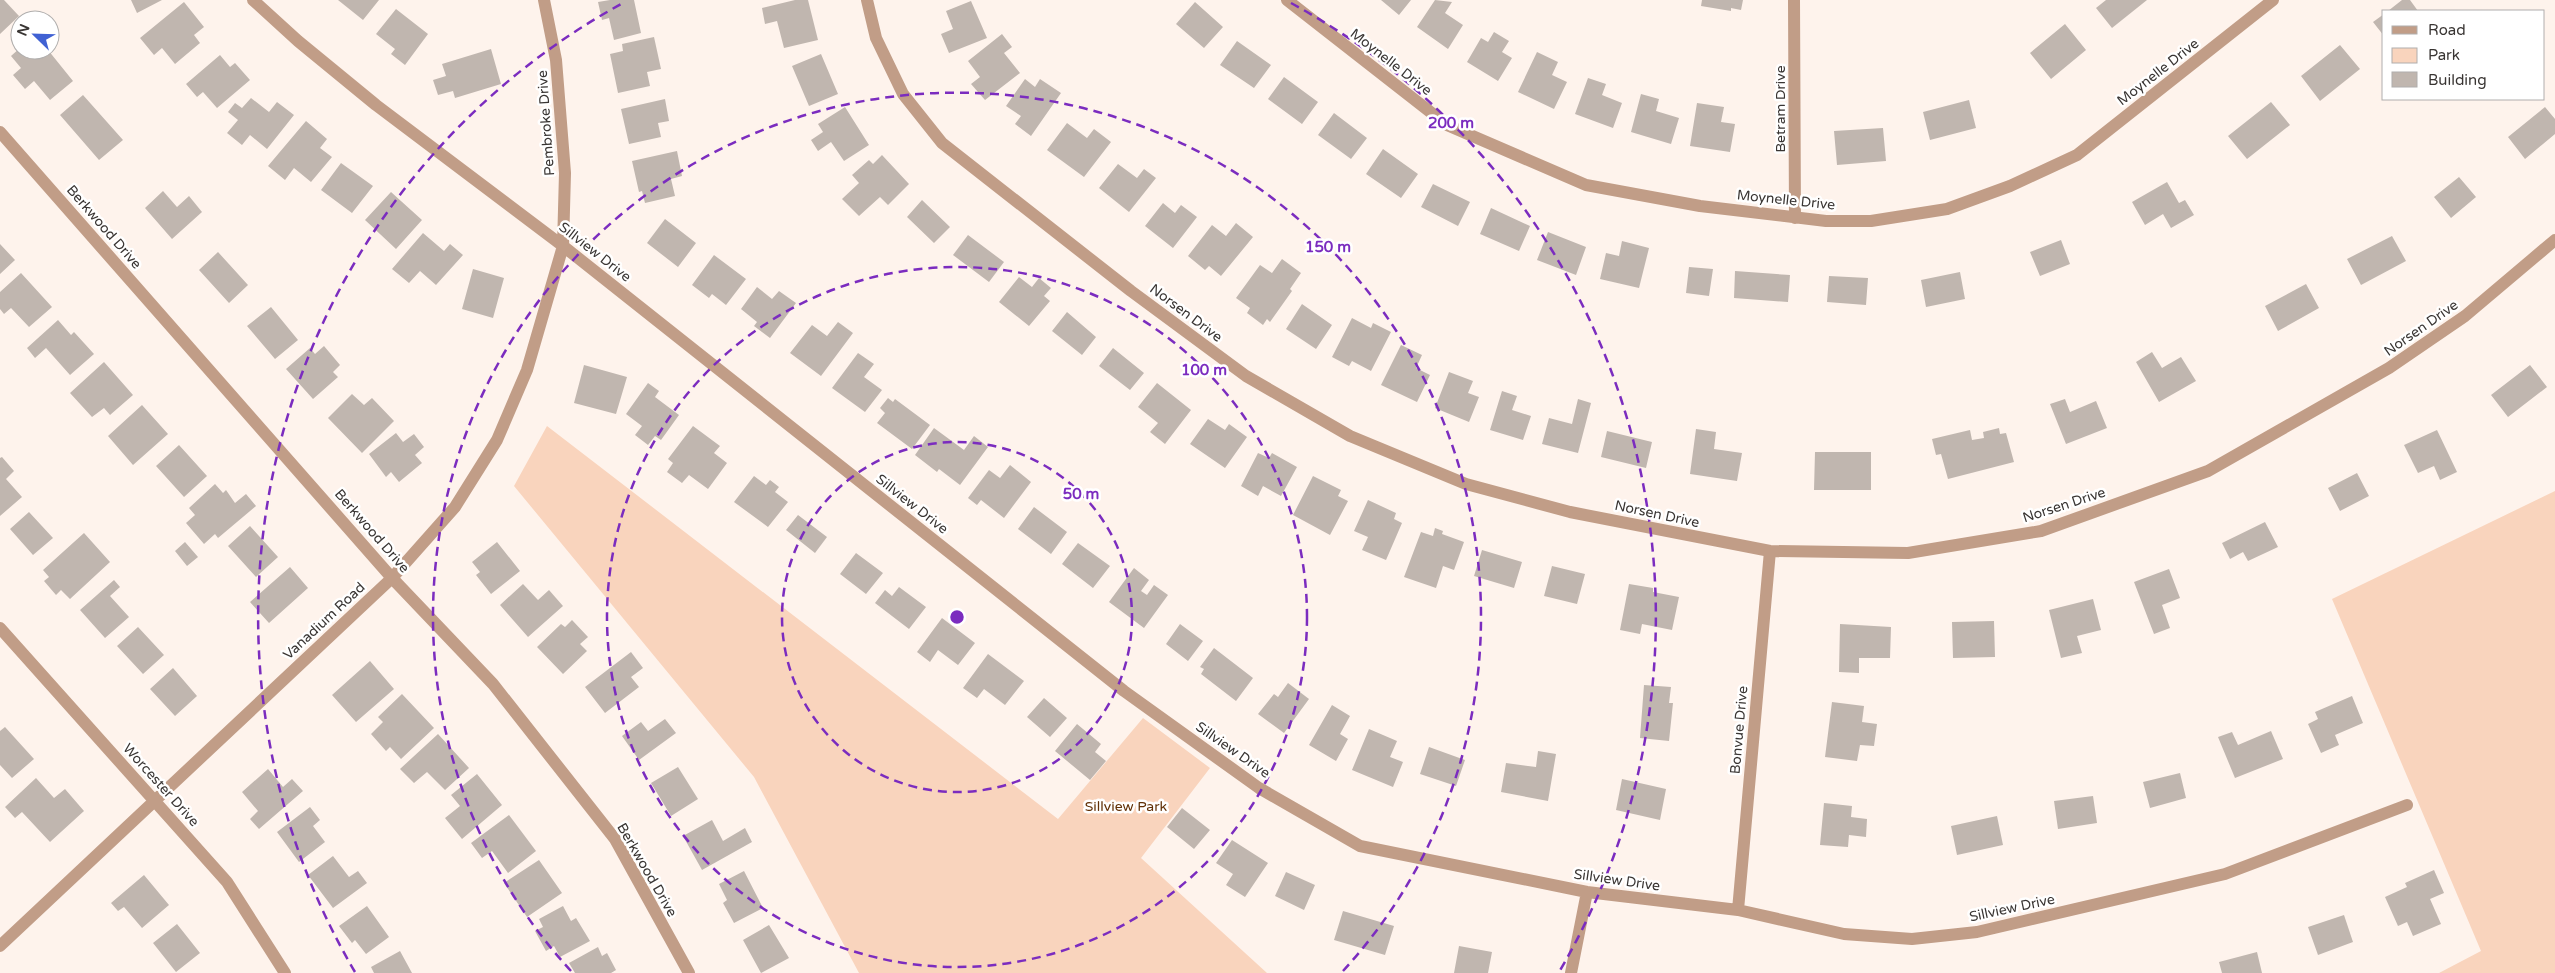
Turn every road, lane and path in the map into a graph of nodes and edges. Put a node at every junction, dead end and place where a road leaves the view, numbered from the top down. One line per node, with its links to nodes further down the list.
1 (253, 0): 10 (street, Sillview Drive)
2 (544, 0): 10 (street, Pembroke Drive)
3 (867, 0): 11 (street, Norsen Drive)
4 (1287, 0): 8 (street, Moynelle Drive)
5 (1794, 0): 8 (street, Betram Drive)
6 (2273, 0): 8 (street, Moynelle Drive)
7 (0, 132): 12 (street, Berkwood Drive)
8 (1795, 218)
9 (2555, 240): 11 (street, Norsen Drive)
10 (563, 246): 12 (street, Vanadium Road); 16 (street, Sillview Drive)
11 (1770, 551): 17 (street, Bonvue Drive)
12 (392, 578): 14 (street, Vanadium Road); 20 (street, Berkwood Drive)
13 (0, 628): 14 (street, Worcester Drive)
14 (156, 800): 18 (street, Vanadium Road); 19 (street, Worcester Drive)
15 (2407, 805): 17 (street, Sillview Drive)
16 (1587, 892): 17 (street, Sillview Drive); 21 (street)
17 (1738, 910)
18 (0, 946)
19 (285, 973)
20 (689, 973)
21 (1572, 973)

